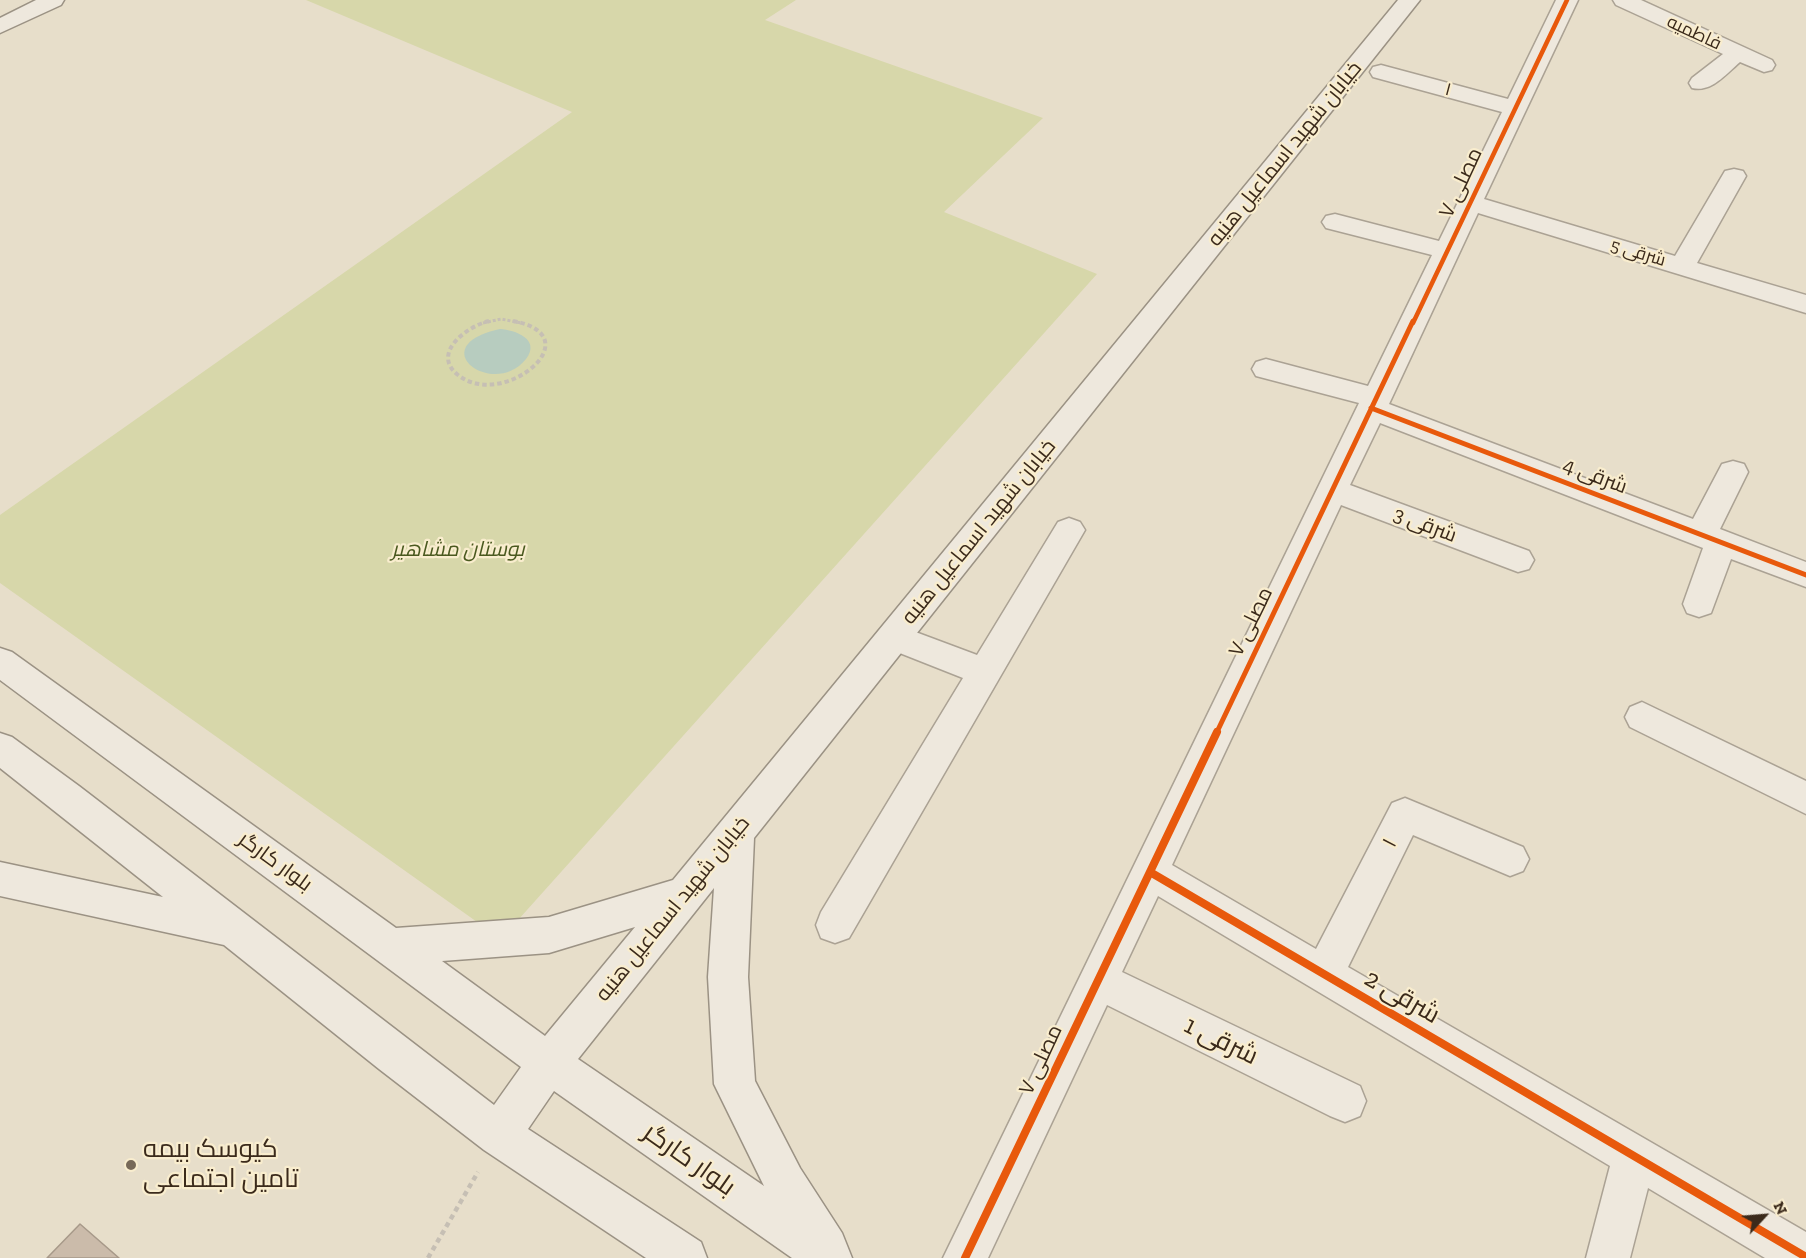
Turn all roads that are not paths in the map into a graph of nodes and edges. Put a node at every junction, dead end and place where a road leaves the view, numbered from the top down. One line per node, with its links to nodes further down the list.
1 (53, 0): 5 (street)
2 (1409, 0): 26 (street, خیابان شهید اسماعیل هنیه)
3 (1624, 0): 6 (street, فاطمیه)
4 (1560, 1): 10 (street, مصلی ۷)
5 (0, 26)
6 (1738, 53): 7 (street, فاطمیه); 9 (street)
7 (1764, 65)
8 (1381, 72): 10 (street, ۱)
9 (1700, 83)
10 (1515, 108): 12 (street, مصلی ۷)
11 (1734, 176): 15 (street)
12 (1470, 202): 14 (street, مصلی ۷); 15 (street, شرقی 5)
13 (1335, 222): 14 (street)
14 (1447, 251): 18 (street, مصلی ۷)
15 (1682, 266): 16 (street, شرقی 5)
16 (1801, 296)
17 (1266, 369): 18 (street, شرقی 4)
18 (1374, 403): 20 (street, مصلی ۷); 22 (street, شرقی 4)
19 (1733, 472): 22 (street)
20 (1332, 490): 23 (street, شرقی 3); 34 (street, مصلی ۷)
21 (1069, 530): 28 (street)
22 (1711, 539): 24 (street, شرقی 4); 25 (street)
23 (1518, 560)
24 (1806, 575)
25 (1699, 604)
26 (894, 637): 28 (street); 32 (street, خیابان شهید اسماعیل هنیه)
27 (0, 662): 39 (street, بلوار کارگر)
28 (985, 672): 37 (street)
29 (1642, 717): 31 (street)
30 (0, 748): 38 (street)
31 (1806, 798)
32 (736, 831): 36 (street, خیابان شهید اسماعیل هنیه); 48 (street)
33 (1510, 859): 40 (street, ۱)
34 (1150, 872): 40 (street, شرقی 2); 41 (street, مصلی ۷)
35 (0, 879): 38 (street)
36 (685, 894): 39 (street); 42 (street, خیابان شهید اسماعیل هنیه)
37 (835, 925)
38 (236, 930): 44 (street)
39 (390, 947): 42 (street, بلوار کارگر)
40 (1323, 974): 45 (street, شرقی 2)
41 (1098, 980): 43 (street, شرقی 1); 49 (street, مصلی ۷)
42 (549, 1063): 44 (street); 48 (street, بلوار کارگر)
43 (1345, 1101)
44 (499, 1135): 47 (street)
45 (1634, 1156): 46 (street, شرقی 2); 50 (street)
46 (1806, 1257)
47 (686, 1258)
48 (831, 1258)
49 (965, 1258)
50 (1608, 1258)

